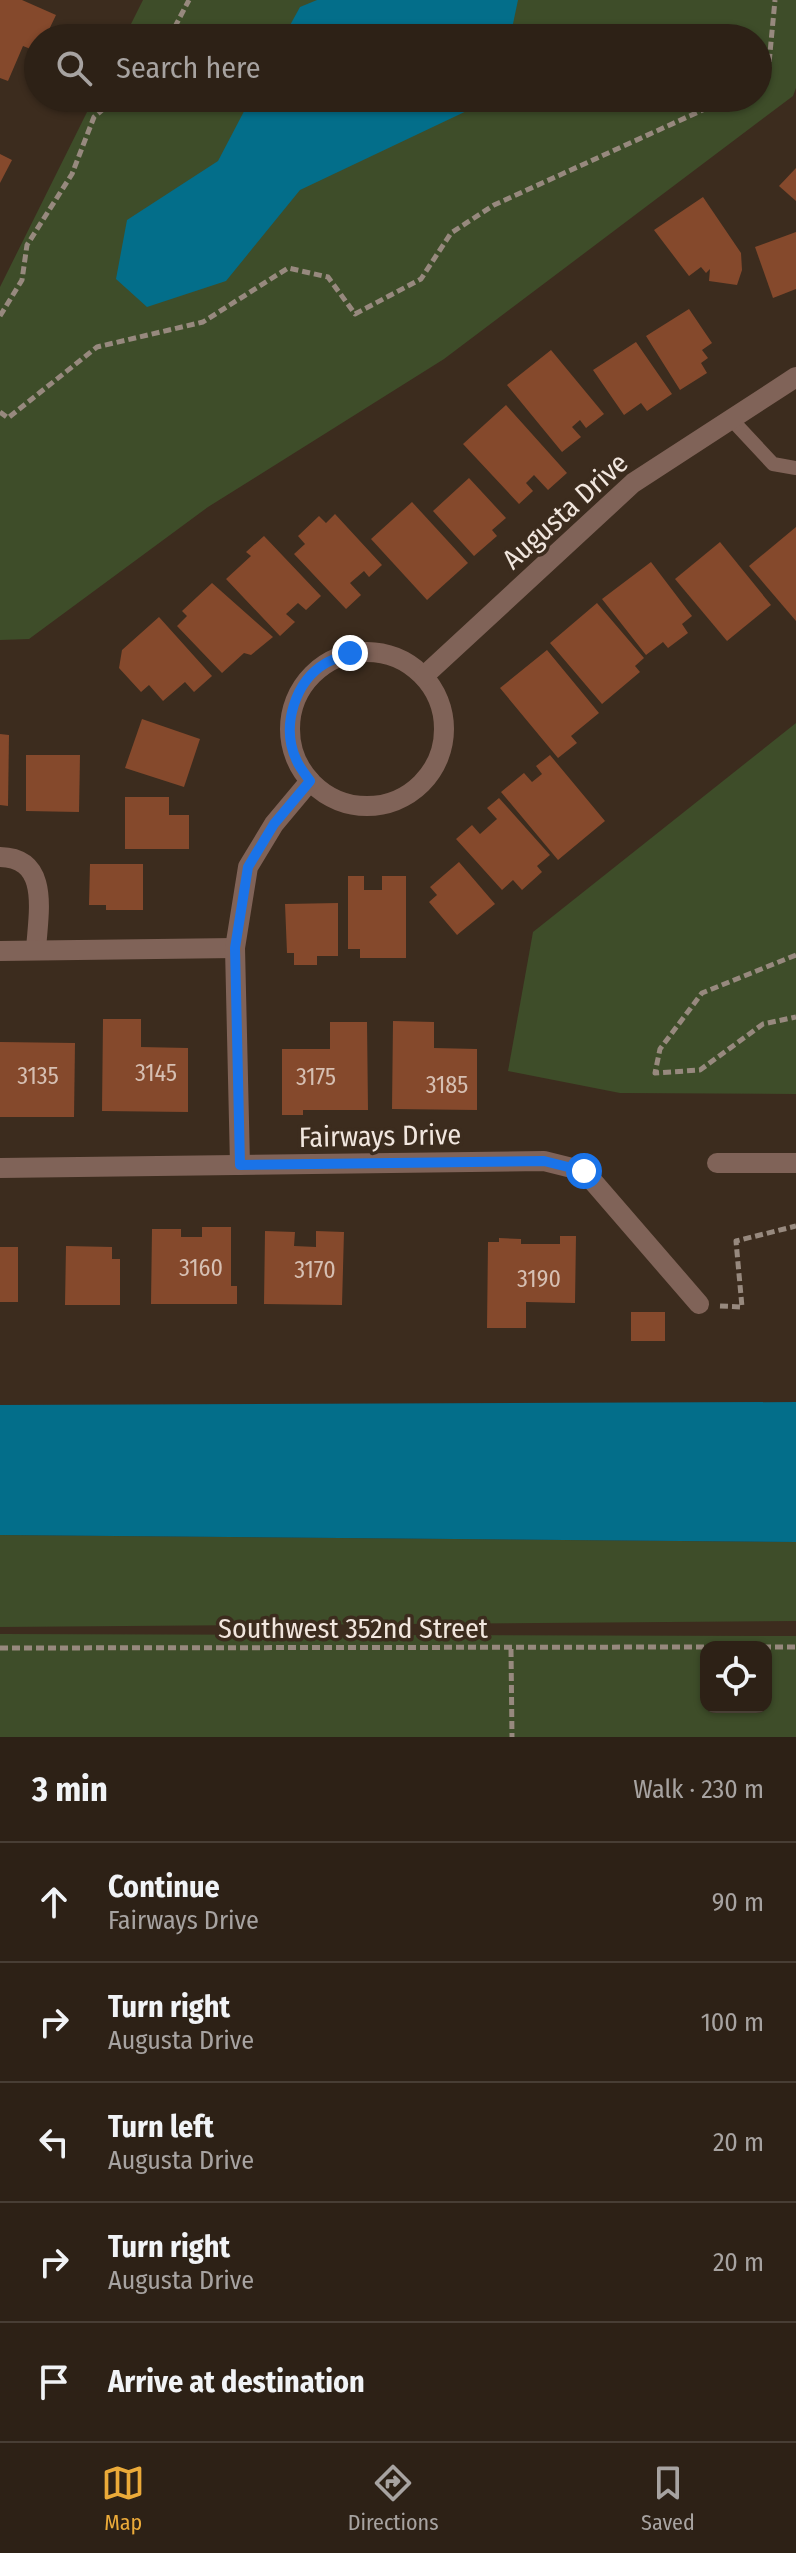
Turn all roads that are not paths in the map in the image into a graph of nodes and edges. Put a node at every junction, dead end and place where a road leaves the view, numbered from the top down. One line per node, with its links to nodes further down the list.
1 (796, 377): 2 (street, Augusta Drive)
2 (732, 420): 3 (lane); 4 (street, Augusta Drive)
3 (796, 468)
4 (424, 676): 5 (street); 5 (street)
5 (310, 781): 7 (street)
6 (0, 857): 8 (street)
7 (235, 948): 8 (street); 12 (street)
8 (36, 950): 9 (street)
9 (0, 951)
10 (717, 1163): 11 (street)
11 (796, 1163)
12 (240, 1165): 13 (street, Fairways Drive); 14 (street, Fairways Drive)
13 (0, 1168)
14 (699, 1304)

